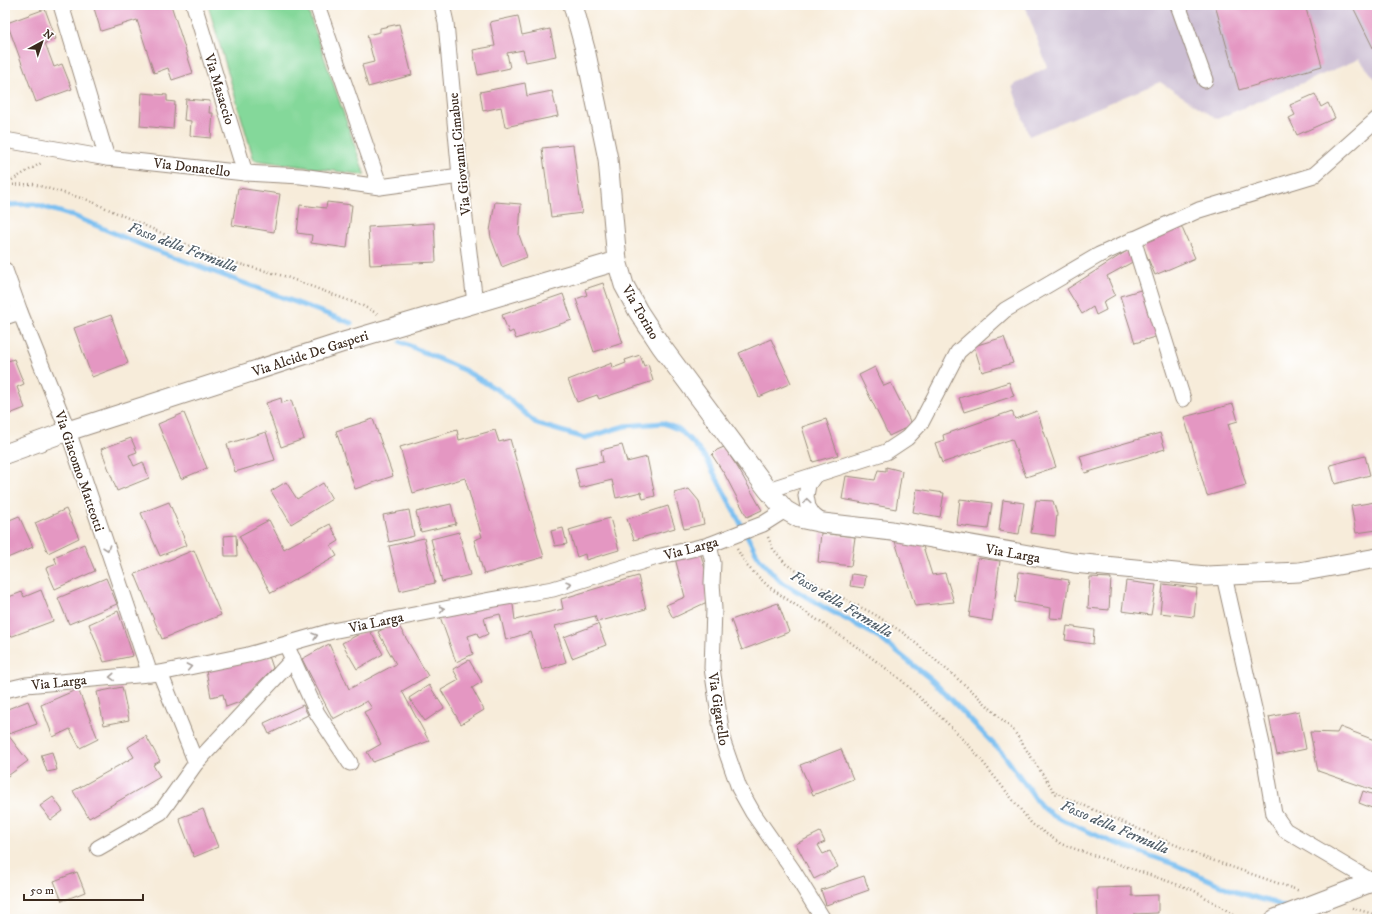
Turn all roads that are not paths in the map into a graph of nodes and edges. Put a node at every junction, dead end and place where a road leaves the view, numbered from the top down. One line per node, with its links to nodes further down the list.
1 (61, 5): 10 (street)
2 (194, 5): 11 (street, Via Masaccio)
3 (317, 5): 13 (street)
4 (442, 5): 12 (street, Via Giovanni Cimabue)
5 (573, 5): 15 (street, Via Torino)
6 (1178, 5): 7 (street)
7 (1205, 80)
8 (1377, 119): 14 (street)
9 (5, 140): 10 (street, Via Donatello)
10 (107, 158): 11 (street, Via Donatello)
11 (245, 173): 13 (street, Via Donatello)
12 (460, 176): 13 (street, Via Donatello); 17 (street, Via Giovanni Cimabue)
13 (380, 187)
14 (1133, 239): 20 (street); 23 (street)
15 (617, 261): 17 (street, Via Alcide De Gasperi); 24 (street, Via Torino)
16 (5, 270): 18 (street, Via Giacomo Matteotti)
17 (475, 303): 21 (street, Via Alcide De Gasperi)
18 (20, 312): 19 (street); 21 (street, Via Giacomo Matteotti)
19 (5, 317)
20 (1183, 399)
21 (68, 431): 22 (street, Via Alcide De Gasperi); 32 (street, Via Giacomo Matteotti, one-way to 32)
22 (5, 454)
23 (815, 475): 24 (street); 26 (street, one-way to 23)
24 (768, 490): 25 (street, Via Torino)
25 (785, 510): 26 (street, Via Larga); 27 (street, Via Larga)
26 (823, 523): 29 (street, Via Larga)
27 (709, 545): 30 (street, Via Larga, one-way to 27); 39 (street, Via Gigarello)
28 (1377, 558): 29 (street, Via Larga)
29 (1224, 576): 37 (street)
30 (286, 644): 31 (street); 32 (street, Via Larga, one-way to 30)
31 (292, 658): 34 (street); 35 (street)
32 (155, 673): 33 (street, Via Larga, one-way to 33); 34 (street, Via Giacomo Matteotti)
33 (5, 690)
34 (196, 763): 36 (street)
35 (350, 763)
36 (98, 848)
37 (1375, 881): 38 (street)
38 (1277, 918)
39 (823, 919)

